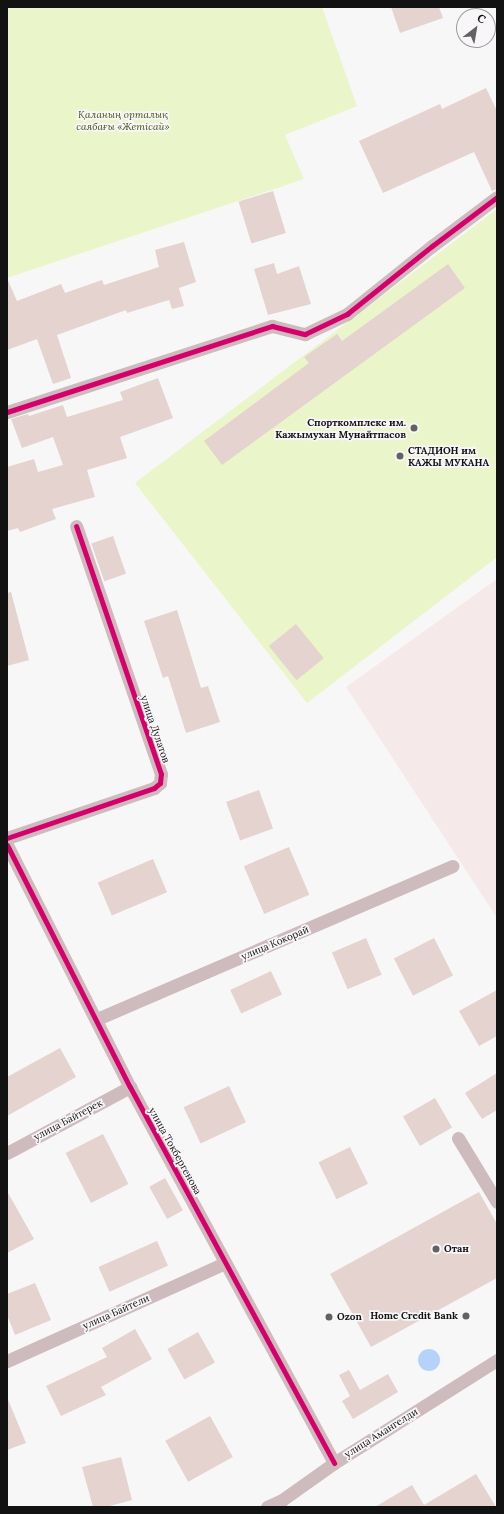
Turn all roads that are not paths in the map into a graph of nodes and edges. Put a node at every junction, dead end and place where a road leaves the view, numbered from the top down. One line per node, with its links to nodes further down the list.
1 (497, 197): 2 (street)
2 (7, 412)
3 (76, 526): 4 (street, улица Дулатов)
4 (7, 838)
5 (7, 845): 7 (street, улица Токбергенова)
6 (453, 866): 7 (street, улица Кокорай)
7 (97, 1019): 8 (street, улица Токбергенова)
8 (130, 1087): 10 (street, улица Байтерек); 12 (street, улица Токбергенова)
9 (458, 1138): 11 (street)
10 (7, 1153)
11 (497, 1202)
12 (225, 1263): 13 (street, улица Байтели); 15 (street, улица Токбергенова)
13 (7, 1361)
14 (497, 1361): 15 (street, улица Амангелди)
15 (334, 1463): 16 (street, улица Амангелди)
16 (285, 1503): 17 (street, улица Амангелди)
17 (267, 1507)

